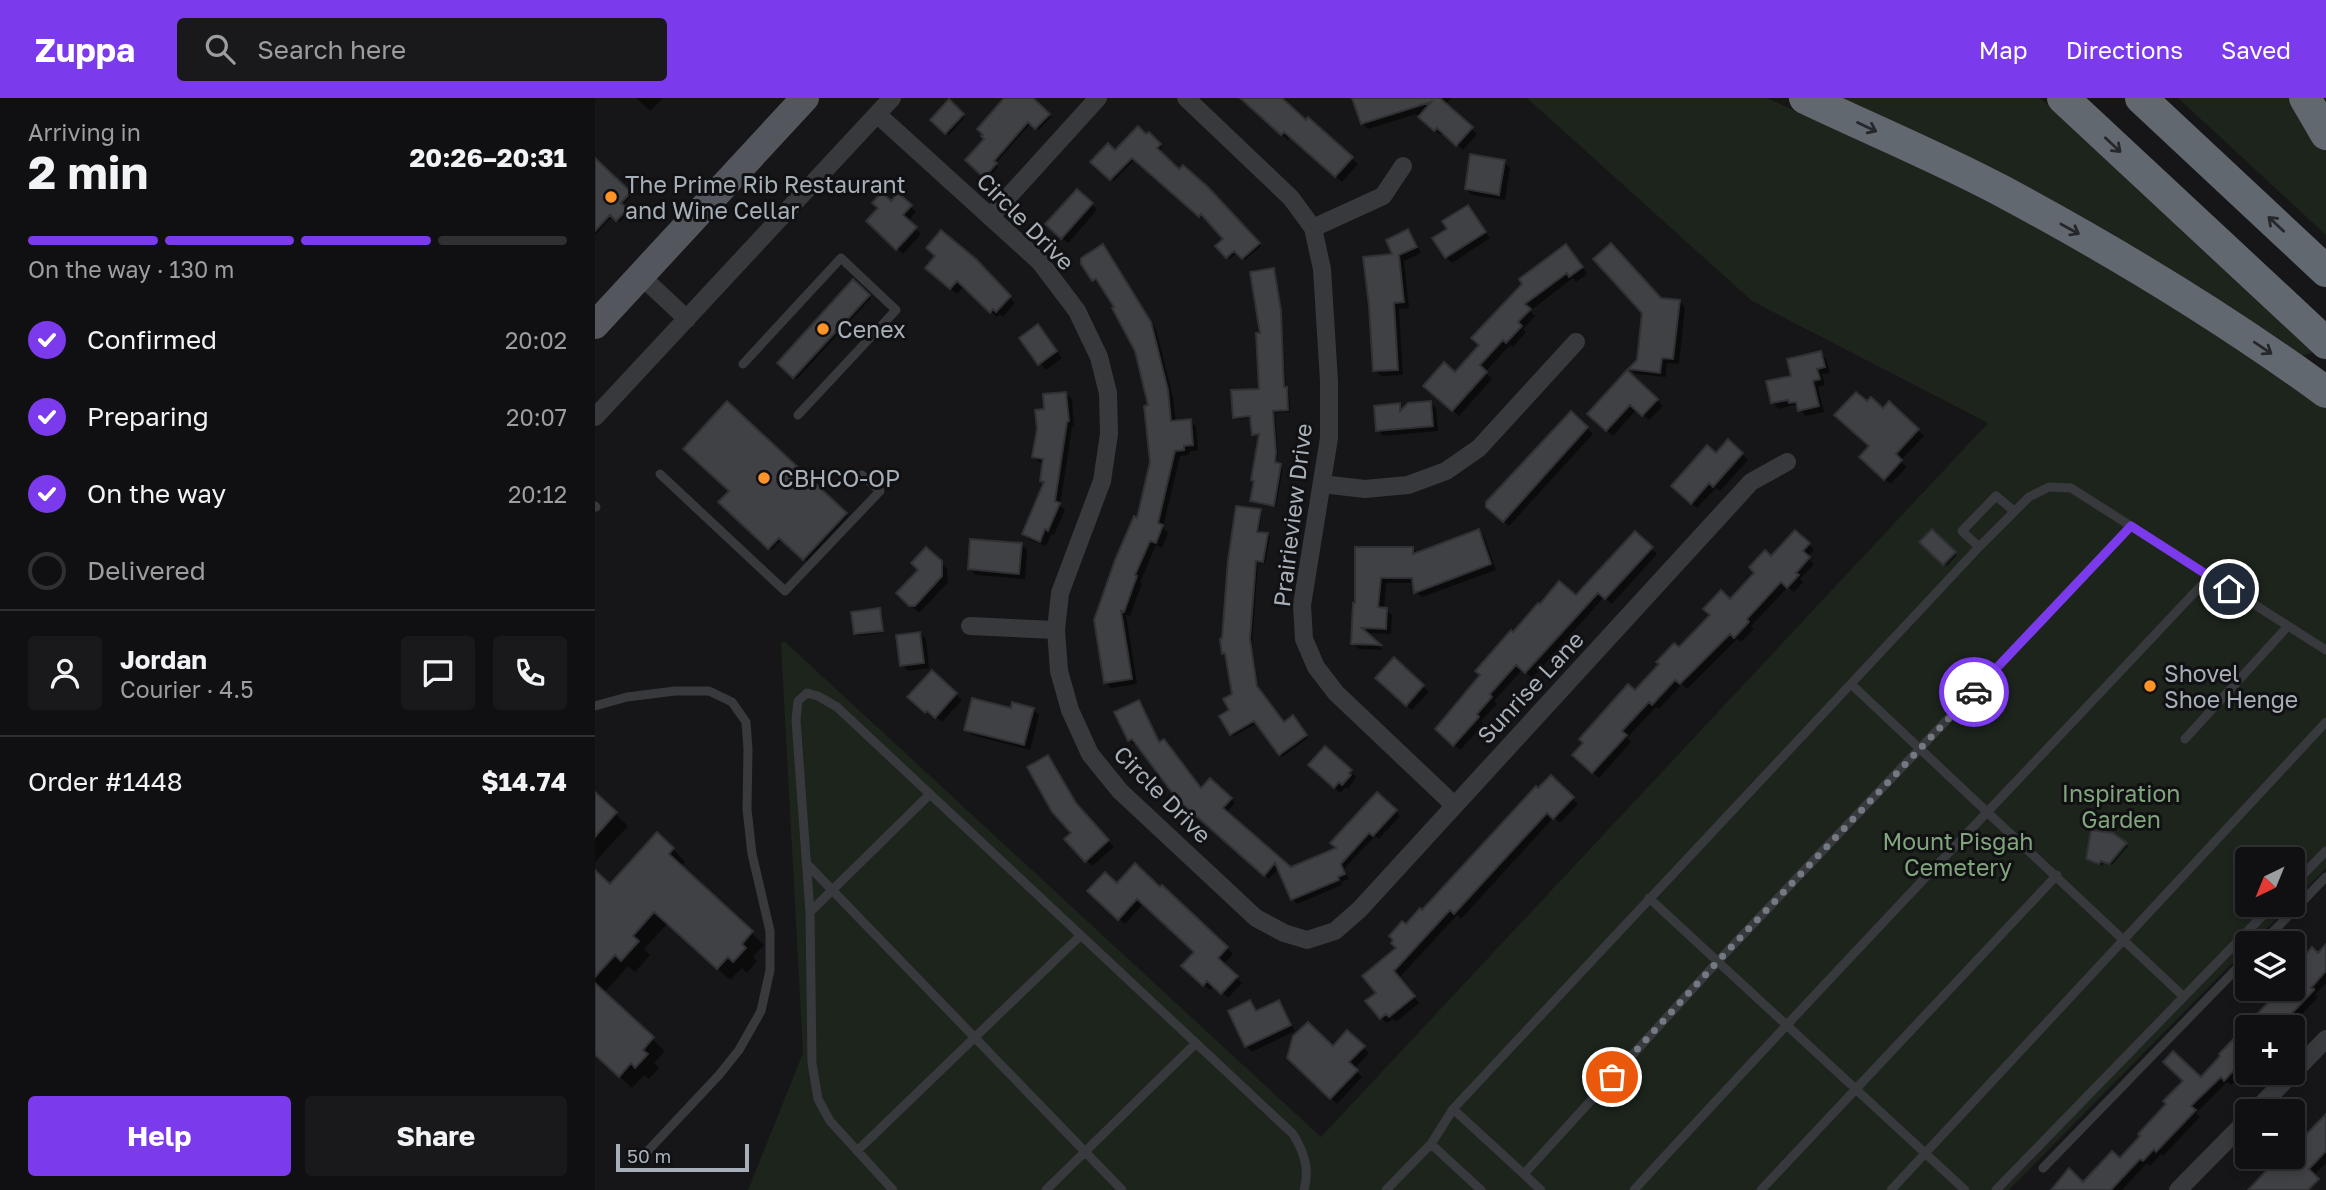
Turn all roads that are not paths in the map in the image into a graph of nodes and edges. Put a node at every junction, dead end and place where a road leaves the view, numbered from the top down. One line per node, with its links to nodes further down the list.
1 (805, 98): 15 (main road)
2 (892, 98): 9 (street)
3 (1098, 98): 12 (street)
4 (1186, 98): 13 (street, Prairieview Drive)
5 (1805, 98): 21 (highway, one-way to 21)
6 (2063, 98): 19 (highway, one-way to 19)
7 (2141, 98): 14 (highway, one-way to 7)
8 (2305, 98): 10 (highway)
9 (877, 114): 12 (street, Circle Drive); 16 (street)
10 (2326, 134)
11 (1403, 166): 13 (street)
12 (989, 216): 34 (street, Circle Drive)
13 (1313, 228): 27 (street, Prairieview Drive)
14 (2326, 271)
15 (641, 276): 16 (street); 17 (main road)
16 (687, 319): 23 (street)
17 (595, 325)
18 (1576, 342): 27 (street)
19 (2326, 343)
20 (743, 364): 22 (lane)
21 (2326, 392)
22 (798, 415)
23 (595, 417)
24 (1787, 462): 42 (street, Sunrise Lane)
25 (660, 474): 26 (lane)
26 (862, 475)
27 (1322, 484): 42 (street, Prairieview Drive)
28 (2014, 511): 29 (lane); 30 (lane); 30 (lane)
29 (2131, 526): 31 (lane); 40 (lane)
30 (1979, 547): 36 (lane)
31 (2210, 576): 33 (lane); 43 (lane)
32 (970, 626): 34 (street)
33 (2288, 626): 35 (lane); 39 (lane)
34 (1056, 630): 56 (street, Circle Drive)
35 (2326, 650)
36 (1851, 684): 40 (lane); 50 (lane)
37 (595, 706): 72 (lane)
38 (2326, 722): 55 (lane)
39 (2185, 738)
40 (1921, 749): 43 (lane); 57 (lane)
41 (929, 795): 45 (lane); 49 (lane); 54 (lane)
42 (1454, 805): 56 (street, Sunrise Lane)
43 (1989, 813): 47 (lane); 60 (lane)
44 (2326, 851): 46 (lane)
45 (807, 864): 49 (lane); 51 (lane)
46 (2305, 873)
47 (2057, 875): 55 (lane); 64 (lane)
48 (2326, 877): 53 (lane)
49 (832, 891): 51 (lane); 61 (lane)
50 (1649, 898): 57 (lane); 66 (lane)
51 (810, 912): 69 (lane)
52 (2261, 917): 59 (lane)
53 (2274, 931)
54 (1080, 936): 61 (lane); 63 (lane)
55 (2123, 939): 59 (lane); 71 (lane)
56 (1307, 940)
57 (1718, 961): 60 (lane); 74 (lane)
58 (2235, 970): 73 (lane)
59 (2183, 996): 86 (lane)
60 (1786, 1024): 64 (lane); 82 (lane)
61 (973, 1037): 69 (lane); 70 (lane)
62 (2326, 1039): 65 (street)
63 (1195, 1044): 70 (lane); 78 (lane)
64 (1856, 1089): 71 (lane); 83 (lane)
65 (2267, 1099)
66 (1453, 1109): 68 (lane); 74 (lane)
67 (2235, 1131): 87 (street)
68 (1431, 1144): 79 (lane); 80 (lane)
69 (857, 1151): 75 (lane)
70 (1084, 1152): 76 (lane); 77 (lane)
71 (1925, 1154): 84 (lane); 85 (lane)
72 (643, 1156)
73 (2043, 1168)
74 (1524, 1174): 81 (lane)
75 (893, 1190)
76 (1046, 1190)
77 (1122, 1190)
78 (1304, 1190)
79 (1386, 1190)
80 (1481, 1190)
81 (1541, 1190)
82 (1634, 1190)
83 (1762, 1190)
84 (1891, 1190)
85 (1965, 1190)
86 (1996, 1190)
87 (2178, 1190)

